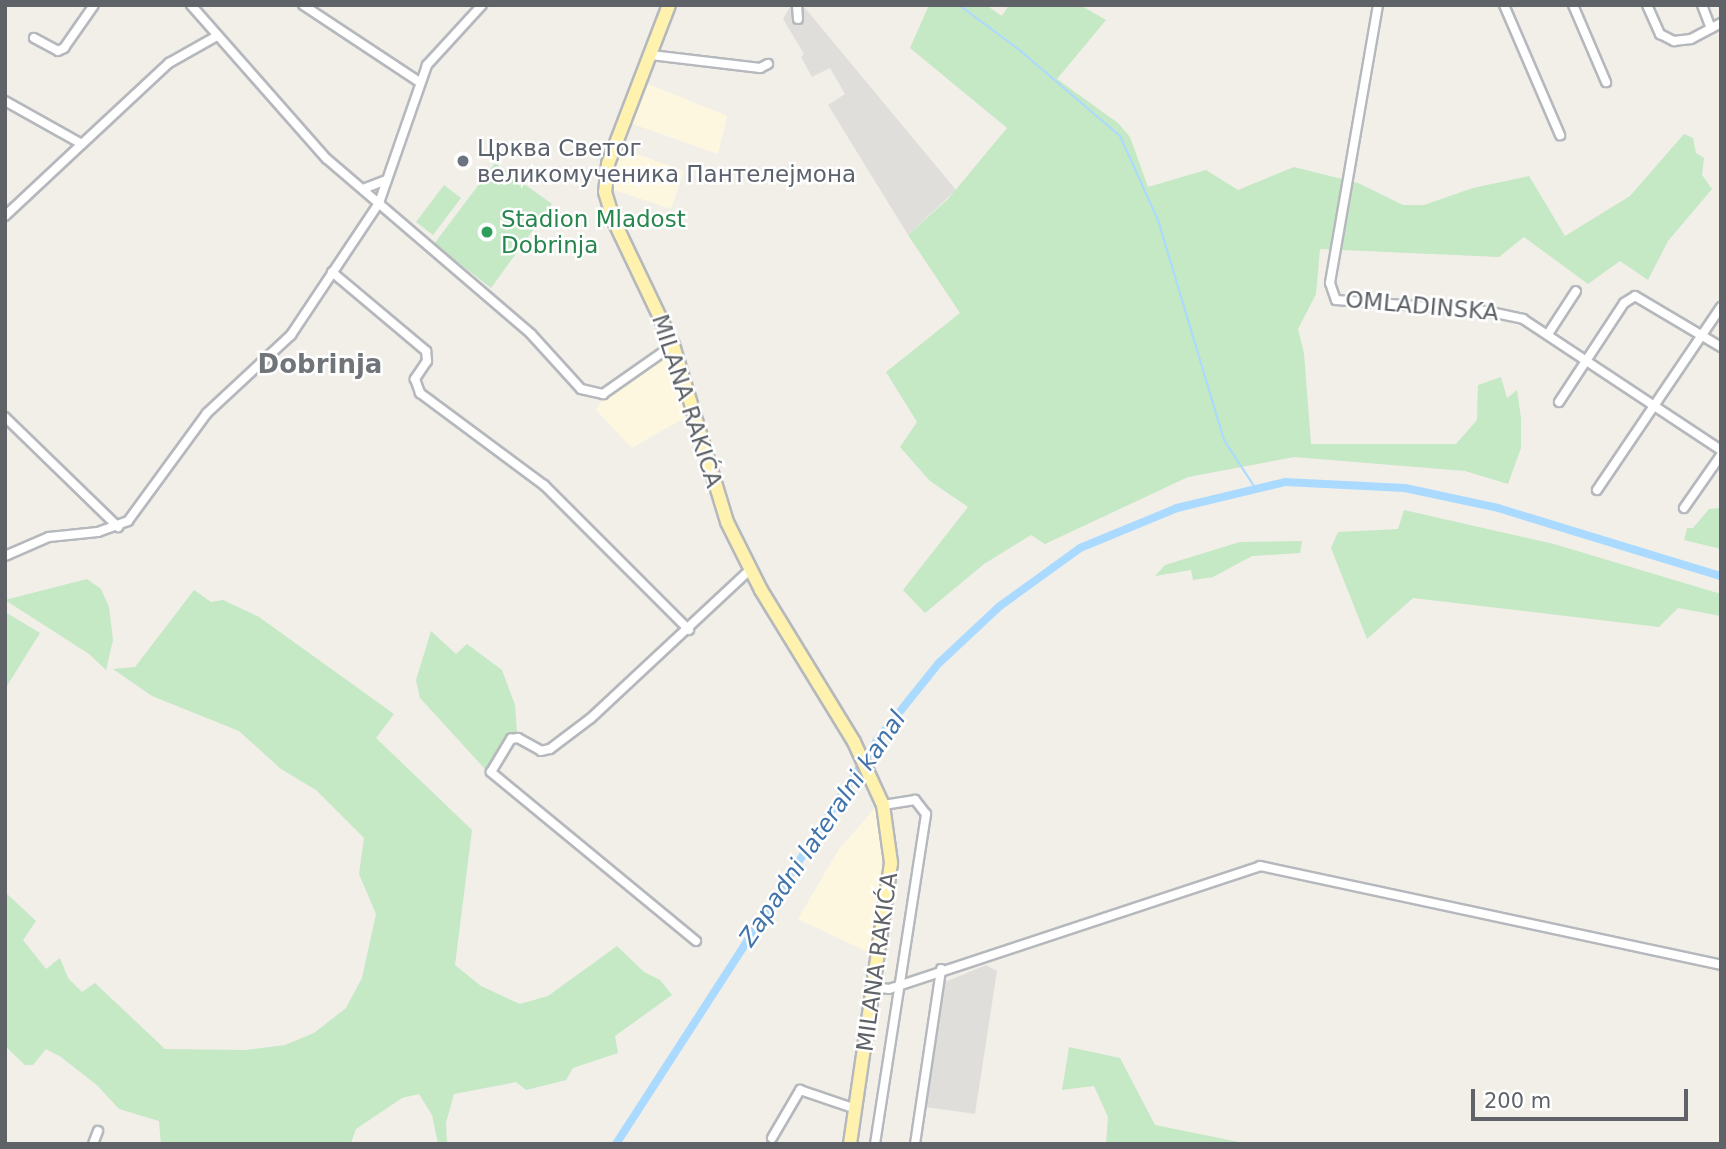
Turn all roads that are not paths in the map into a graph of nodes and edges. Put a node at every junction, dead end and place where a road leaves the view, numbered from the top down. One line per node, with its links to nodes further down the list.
1 (94, 5): 16 (street)
2 (191, 5): 15 (street)
3 (303, 5): 19 (street)
4 (482, 5): 19 (street)
5 (669, 5): 17 (main road, MILANA RAKIĆA)
6 (797, 5): 12 (street)
7 (1378, 5): 31 (street, OMLADINSKA)
8 (1504, 5): 22 (street)
9 (1573, 5): 20 (street)
10 (1647, 5): 14 (street)
11 (1702, 5): 14 (street)
12 (798, 19)
13 (1721, 23): 14 (street)
14 (1712, 28)
15 (216, 36): 23 (street); 25 (street)
16 (34, 38)
17 (651, 55): 18 (street); 33 (main road, MILANA RAKIĆA)
18 (768, 64)
19 (418, 81): 24 (street)
20 (1606, 82)
21 (5, 101): 23 (street)
22 (1560, 135)
23 (82, 144): 27 (street)
24 (389, 178): 25 (street); 26 (street)
25 (363, 189): 26 (street)
26 (379, 203): 28 (street); 33 (street)
27 (5, 216)
28 (332, 272): 42 (street); 45 (street)
29 (1576, 291): 31 (street)
30 (1721, 307): 32 (street)
31 (1548, 334): 35 (street, OMLADINSKA)
32 (1702, 335): 34 (street); 35 (street); 37 (street)
33 (673, 345): 44 (main road, MILANA RAKIĆA)
34 (1721, 347)
35 (1588, 360): 36 (street); 37 (street, OMLADINSKA)
36 (1559, 402)
37 (1654, 405): 39 (street, OMLADINSKA); 40 (street)
38 (5, 417): 42 (street)
39 (1721, 452): 41 (street, OMLADINSKA)
40 (1597, 490)
41 (1684, 508)
42 (118, 527): 43 (street)
43 (5, 556)
44 (751, 569): 45 (street); 46 (main road, MILANA RAKIĆA)
45 (689, 630): 47 (street)
46 (883, 804): 50 (street); 51 (main road, MILANA RAKIĆA)
47 (696, 941)
48 (1721, 965): 49 (street)
49 (941, 969): 50 (street); 58 (street)
50 (900, 983): 51 (street); 57 (street)
51 (875, 987): 52 (main road, MILANA RAKIĆA)
52 (856, 1109): 54 (street); 56 (main road, MILANA RAKIĆA)
53 (98, 1131): 55 (street)
54 (772, 1138)
55 (93, 1144)
56 (850, 1144)
57 (875, 1144)
58 (915, 1144)

